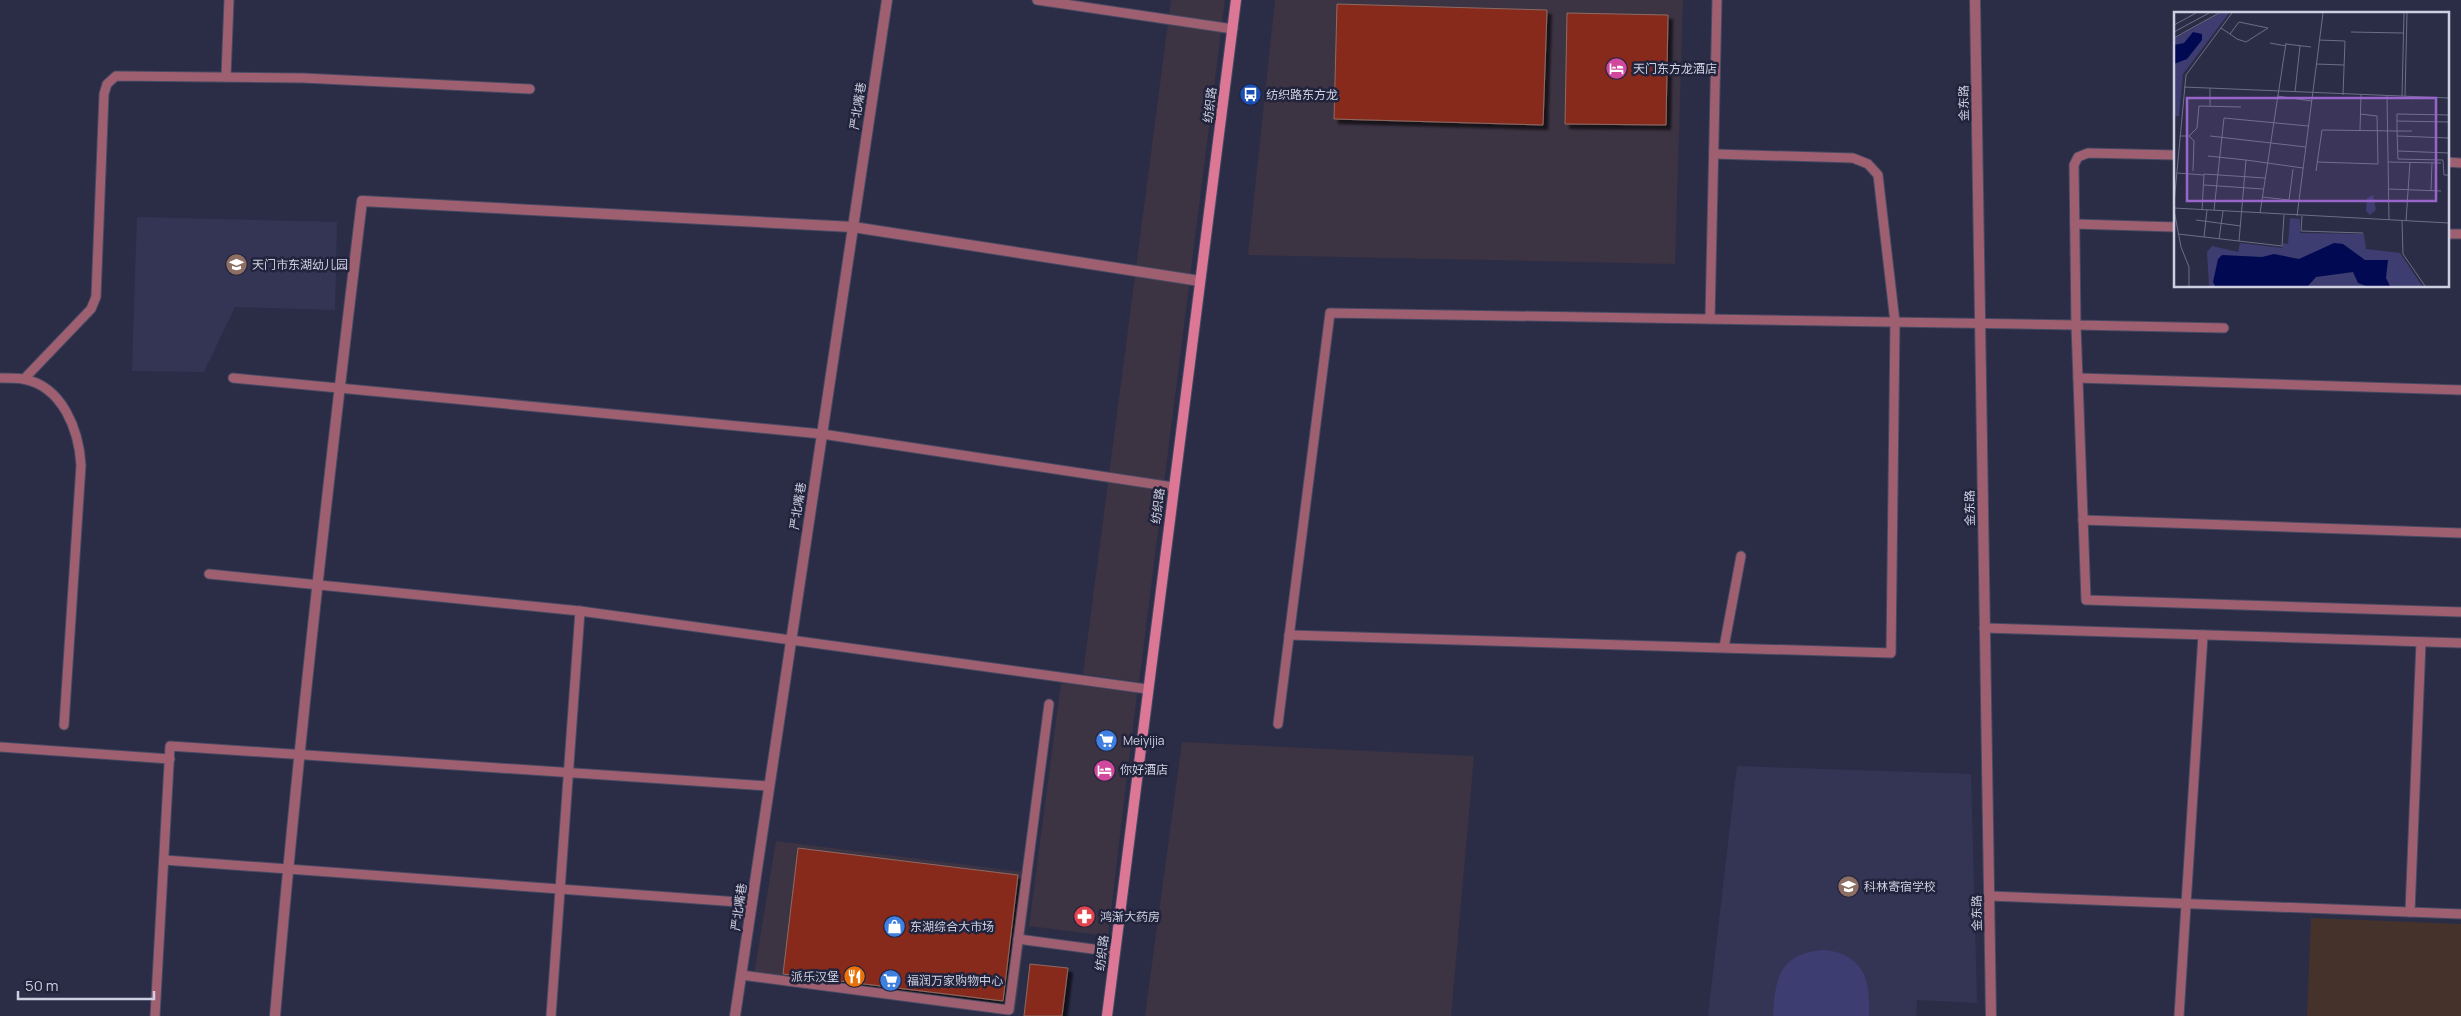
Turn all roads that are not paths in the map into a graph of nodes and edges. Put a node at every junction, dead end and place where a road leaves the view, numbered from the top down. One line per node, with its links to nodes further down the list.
1 (229, 0): 8 (lane)
2 (887, 0): 15 (street, 严北嘴巷)
3 (1037, 0): 7 (lane)
4 (1236, 0): 7 (street, 纺织路)
5 (1717, 0): 10 (lane)
6 (1975, 0): 22 (street, 金东路)
7 (1233, 29): 19 (street, 纺织路)
8 (226, 77): 9 (lane); 28 (lane)
9 (530, 89)
10 (1714, 154): 20 (lane); 21 (lane)
11 (2174, 155): 14 (lane)
12 (2448, 162): 13 (lane)
13 (2461, 162)
14 (2075, 224): 16 (lane); 23 (lane)
15 (853, 227): 19 (street); 29 (street); 31 (street, 严北嘴巷)
16 (2174, 227)
17 (2448, 234): 18 (lane)
18 (2461, 234)
19 (1200, 280): 32 (street, 纺织路)
20 (1710, 319): 21 (lane); 41 (lane)
21 (1895, 322): 22 (lane); 46 (lane)
22 (1979, 324): 23 (lane); 40 (street, 金东路)
23 (2076, 325): 24 (lane); 27 (lane)
24 (2224, 328)
25 (0, 378): 28 (lane)
26 (233, 378): 29 (lane)
27 (2078, 378): 30 (lane); 33 (lane)
28 (24, 379): 50 (lane)
29 (339, 388): 31 (lane); 37 (street)
30 (2461, 390)
31 (822, 434): 32 (lane); 43 (street, 严北嘴巷)
32 (1173, 488): 47 (street, 纺织路)
33 (2083, 520): 34 (lane); 39 (lane)
34 (2461, 533)
35 (1741, 556): 46 (lane)
36 (210, 574): 37 (lane)
37 (316, 584): 38 (lane); 52 (street)
38 (580, 611): 43 (lane); 54 (lane)
39 (2461, 612)
40 (1984, 628): 42 (lane); 59 (street, 金东路)
41 (1289, 635): 46 (lane); 49 (lane)
42 (2203, 635): 44 (lane); 61 (lane)
43 (791, 640): 47 (lane); 55 (street, 严北嘴巷)
44 (2421, 642): 45 (lane); 62 (lane)
45 (2461, 643)
46 (1724, 647)
47 (1147, 689): 65 (street, 纺织路)
48 (1049, 704): 64 (lane)
49 (1278, 724)
50 (64, 725)
51 (0, 747): 53 (lane)
52 (298, 754): 53 (lane); 54 (lane); 57 (street)
53 (170, 759): 56 (lane)
54 (568, 772): 55 (lane); 58 (lane)
55 (769, 786): 60 (street, 严北嘴巷)
56 (164, 860): 57 (lane); 67 (lane)
57 (288, 869): 58 (lane); 68 (street)
58 (560, 889): 60 (lane); 69 (lane)
59 (1989, 896): 61 (lane); 72 (street, 金东路)
60 (752, 903): 66 (street, 严北嘴巷)
61 (2186, 903): 62 (lane); 73 (lane)
62 (2410, 912): 63 (lane)
63 (2461, 914)
64 (1018, 939): 65 (lane); 66 (lane)
65 (1115, 952): 71 (street, 纺织路)
66 (742, 975): 70 (street, 严北嘴巷)
67 (155, 1016)
68 (275, 1016)
69 (551, 1016)
70 (736, 1016)
71 (1107, 1016)
72 (1991, 1016)
73 (2178, 1016)

